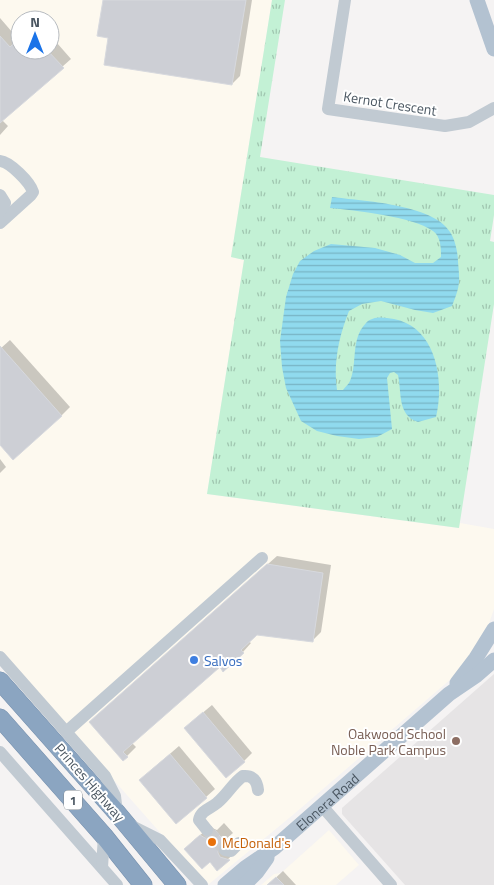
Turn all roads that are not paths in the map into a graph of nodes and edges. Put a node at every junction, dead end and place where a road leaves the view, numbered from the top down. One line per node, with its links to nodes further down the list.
1 (345, 0): 4 (street, Kernot Crescent)
2 (477, 0): 3 (main road)
3 (494, 49)
4 (494, 108)
5 (0, 161): 8 (street)
6 (0, 195): 7 (street)
7 (0, 211)
8 (0, 223)
9 (262, 558): 18 (street)
10 (494, 628): 14 (main road, Elonera Road)
11 (494, 652): 14 (main road)
12 (0, 657): 18 (street)
13 (494, 660): 16 (main road, Elonera Road)
14 (468, 669): 16 (main road, Elonera Road)
15 (0, 680): 22 (highway, Princes Highway / 1)
16 (449, 694): 21 (main road, Elonera Road)
17 (0, 718): 24 (highway, Princes Highway / 1)
18 (66, 732): 22 (street)
19 (0, 752): 28 (street)
20 (258, 790): 23 (street)
21 (322, 806): 26 (main road, Elonera Road); 35 (street)
22 (121, 818): 31 (highway, Princes Highway / 1); 32 (street)
23 (206, 830)
24 (104, 836): 28 (street); 30 (highway, Princes Highway / 1)
25 (240, 843): 27 (street)
26 (274, 848): 33 (main road, Elonera Road); 34 (main road, Elonera Road)
27 (225, 850)
28 (102, 867): 29 (street)
29 (117, 885)
30 (143, 885)
31 (177, 885)
32 (202, 885)
33 (225, 885)
34 (244, 885)
35 (391, 885)

